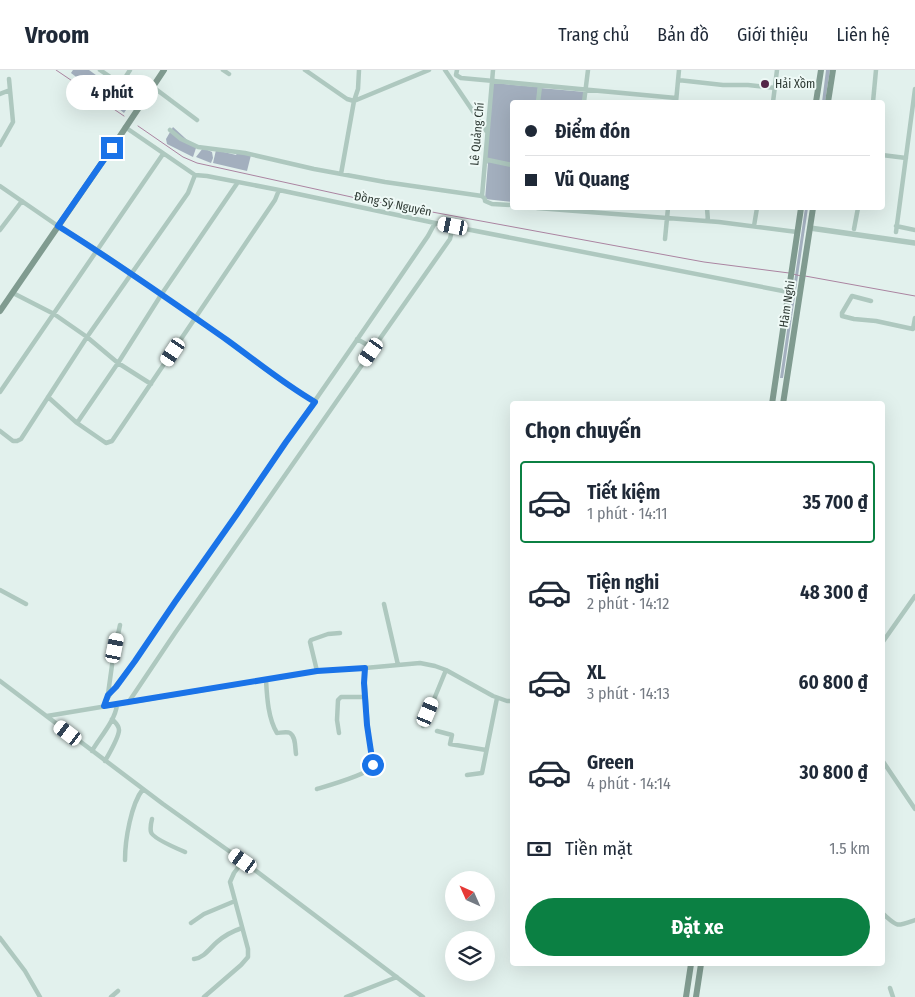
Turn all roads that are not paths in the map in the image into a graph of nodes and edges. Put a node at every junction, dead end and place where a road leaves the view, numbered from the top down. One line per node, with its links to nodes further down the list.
1 (100, 70): 21 (street)
2 (130, 70): 21 (street)
3 (164, 70): 23 (main road)
4 (222, 70): 17 (street)
5 (305, 70): 37 (street)
6 (359, 70): 37 (street)
7 (429, 70): 37 (street)
8 (445, 70): 41 (street)
9 (457, 70): 20 (street)
10 (493, 70): 20 (street, Lê Quảng Chí)
11 (588, 70): 26 (street)
12 (679, 70): 19 (street)
13 (778, 70): 24 (street)
14 (820, 70): 34 (main road)
15 (833, 70): 35 (main road)
16 (876, 70): 36 (street)
17 (229, 74)
18 (9, 79): 25 (street)
19 (678, 80): 24 (street); 32 (street)
20 (492, 81): 22 (street); 41 (street, Lê Quảng Chí)
21 (121, 84): 29 (street)
22 (540, 86): 26 (street); 30 (street)
23 (153, 87): 29 (main road); 38 (street)
24 (775, 88): 33 (street)
25 (10, 90): 28 (street); 42 (street)
26 (586, 90): 31 (street); 32 (street)
27 (915, 90): 45 (street)
28 (0, 94)
29 (144, 100): 39 (main road)
30 (538, 100)
31 (584, 100)
32 (676, 100)
33 (773, 100)
34 (816, 100)
35 (828, 100)
36 (873, 100)
37 (354, 101): 48 (street)
38 (197, 120)
39 (126, 127): 43 (street, Đồng Sỹ Nguyên); 66 (main road)
40 (170, 130): 48 (street)
41 (487, 132): 46 (street, Lê Quảng Chí)
42 (0, 145)
43 (163, 154): 49 (street, Đồng Sỹ Nguyên); 76 (street)
44 (885, 155): 45 (street)
45 (906, 158): 72 (street)
46 (484, 164): 47 (street); 53 (street, Lê Quảng Chí)
47 (510, 165)
48 (341, 174): 53 (street)
49 (195, 175): 50 (street, Đồng Sỹ Nguyên); 77 (street)
50 (238, 182): 52 (street, Đồng Sỹ Nguyên); 80 (street)
51 (0, 186): 54 (street)
52 (279, 190): 65 (street, Đồng Sỹ Nguyên); 85 (street)
53 (484, 198): 55 (street)
54 (22, 201): 66 (street); 71 (street)
55 (510, 205)
56 (585, 210): 63 (street)
57 (668, 210): 63 (street)
58 (707, 210): 64 (street)
59 (757, 210): 68 (street)
60 (801, 210): 73 (main road, Hàm Nghi)
61 (813, 210): 69 (main road, Hàm Nghi)
62 (858, 210): 70 (street)
63 (667, 218): 64 (street); 74 (street)
64 (708, 222): 68 (street)
65 (434, 223): 67 (street, Đồng Sỹ Nguyên); 88 (street)
66 (58, 226): 76 (street); 79 (main road)
67 (453, 226): 78 (street, Đồng Sỹ Nguyên); 89 (street)
68 (754, 226): 73 (street)
69 (810, 228): 75 (street); 95 (main road, Hàm Nghi)
70 (854, 229)
71 (0, 230)
72 (915, 230)
73 (797, 232): 78 (main road, Hàm Nghi)
74 (665, 239)
75 (915, 243)
76 (97, 250): 77 (street); 83 (street)
77 (131, 273): 80 (street); 87 (street)
78 (788, 292): 94 (main road, Hàm Nghi)
79 (13, 293): 82 (main road); 83 (street)
80 (161, 295): 85 (street); 90 (street)
81 (871, 301): 86 (street)
82 (0, 311)
83 (54, 314): 87 (street); 92 (street)
84 (915, 318): 86 (street)
85 (195, 319): 91 (street); 96 (street)
86 (914, 329)
87 (87, 337): 90 (street); 93 (street)
88 (357, 339): 89 (street); 96 (street)
89 (371, 352): 116 (street)
90 (118, 363): 91 (street); 97 (street)
91 (151, 384): 97 (street)
92 (0, 392)
93 (48, 397): 97 (street); 98 (street)
94 (772, 401)
95 (783, 401)
96 (315, 402): 112 (street)
97 (77, 423)
98 (0, 431)
99 (0, 590): 101 (street)
100 (915, 596): 105 (street)
101 (26, 604)
102 (384, 604): 106 (street)
103 (120, 625): 112 (street)
104 (340, 633): 109 (street)
105 (885, 639)
106 (398, 665): 107 (street); 108 (street)
107 (365, 668): 109 (street); 113 (street)
108 (446, 670): 114 (street); 121 (street)
109 (317, 671): 110 (street)
110 (266, 680): 116 (street); 126 (street)
111 (0, 681): 119 (street)
112 (108, 695): 118 (street)
113 (366, 697): 123 (street); 131 (street)
114 (497, 698): 115 (street); 124 (street)
115 (510, 701)
116 (128, 703): 117 (street)
117 (117, 705): 118 (street); 120 (street)
118 (104, 706): 119 (street)
119 (47, 716): 125 (street)
120 (112, 719): 125 (street); 127 (street)
121 (423, 726)
122 (437, 731): 124 (street)
123 (339, 733)
124 (486, 750): 129 (street)
125 (92, 751): 127 (street)
126 (296, 754)
127 (105, 760): 130 (street)
128 (885, 764): 132 (street)
129 (467, 775)
130 (143, 789): 135 (street); 136 (street)
131 (317, 789)
132 (915, 809)
133 (152, 819): 134 (street)
134 (185, 852)
135 (125, 860)
136 (243, 861): 137 (street); 146 (street)
137 (234, 900): 140 (street); 141 (street)
138 (885, 916): 139 (street)
139 (915, 920)
140 (190, 923)
141 (242, 928): 143 (street); 151 (street)
142 (0, 938): 149 (street)
143 (194, 959)
144 (691, 966): 154 (main road)
145 (701, 966): 155 (main road)
146 (398, 977): 152 (street); 153 (street)
147 (890, 988): 156 (street)
148 (118, 991): 150 (street)
149 (40, 997)
150 (111, 997)
151 (204, 997)
152 (346, 997)
153 (423, 997)
154 (686, 997)
155 (696, 997)
156 (893, 997)

